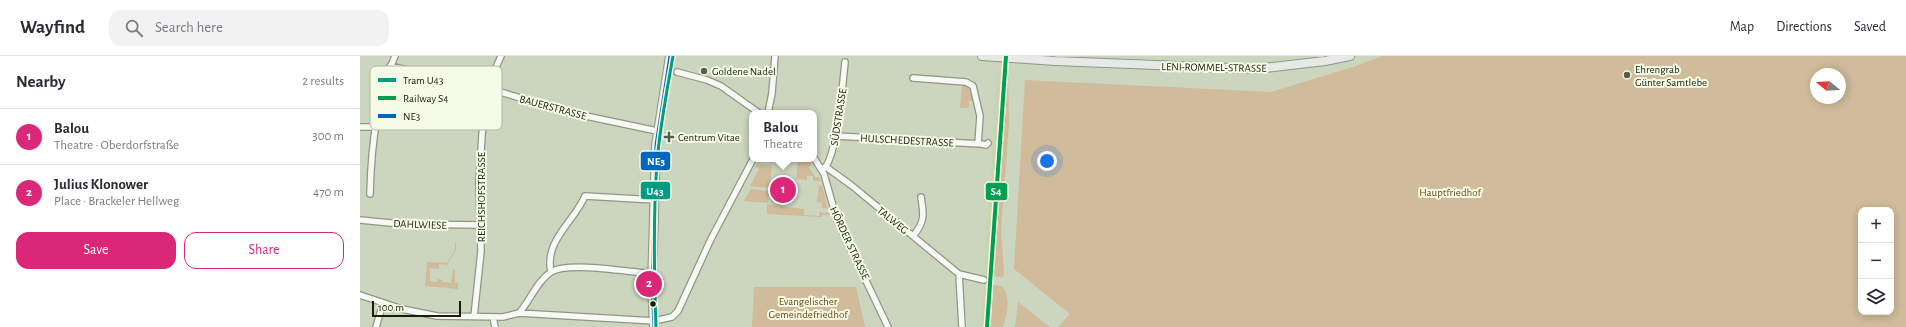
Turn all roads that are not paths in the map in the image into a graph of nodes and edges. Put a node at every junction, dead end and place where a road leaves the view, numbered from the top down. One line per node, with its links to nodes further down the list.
1 (395, 56): 8 (street)
2 (501, 56): 9 (street, REICHSHOFSTRASSE)
3 (670, 56): 17 (main road)
4 (775, 56): 14 (street)
5 (982, 56): 6 (main road, LENI-ROMMEL-STRASSE)
6 (1350, 56)
7 (845, 62): 18 (street, SÜDSTRASSE)
8 (390, 66)
9 (497, 66)
10 (677, 72): 13 (street)
11 (913, 78): 20 (street)
12 (502, 92): 17 (street, BAUERSTRASSE)
13 (755, 110)
14 (769, 110)
15 (375, 130): 24 (street)
16 (483, 130): 28 (street, REICHSHOFSTRASSE)
17 (657, 131): 26 (main road)
18 (836, 136): 20 (street, HULSCHEDESTRASSE); 23 (street, SÜDSTRASSE)
19 (988, 143): 20 (street, HULSCHEDESTRASSE)
20 (978, 144)
21 (817, 161): 23 (street, HÖRDER STRASSE)
22 (751, 162): 39 (street)
23 (824, 168): 29 (street, TALWEG); 42 (street, HÖRDER STRASSE)
24 (370, 194)
25 (921, 197): 29 (street)
26 (654, 200): 30 (street); 31 (main road)
27 (360, 220): 28 (street, DAHLWIESE)
28 (481, 225): 37 (street, REICHSHOFSTRASSE)
29 (913, 236): 32 (street, TALWEG)
30 (551, 272): 31 (street); 36 (street)
31 (653, 274): 39 (main road)
32 (959, 274): 33 (street, TALWEG); 43 (street)
33 (984, 280)
34 (360, 295): 35 (street)
35 (383, 303): 37 (street); 40 (street)
36 (519, 313): 38 (street); 39 (street)
37 (474, 317): 38 (street)
38 (493, 317): 41 (street)
39 (654, 324)
40 (376, 327)
41 (495, 327)
42 (888, 327)
43 (962, 327)

